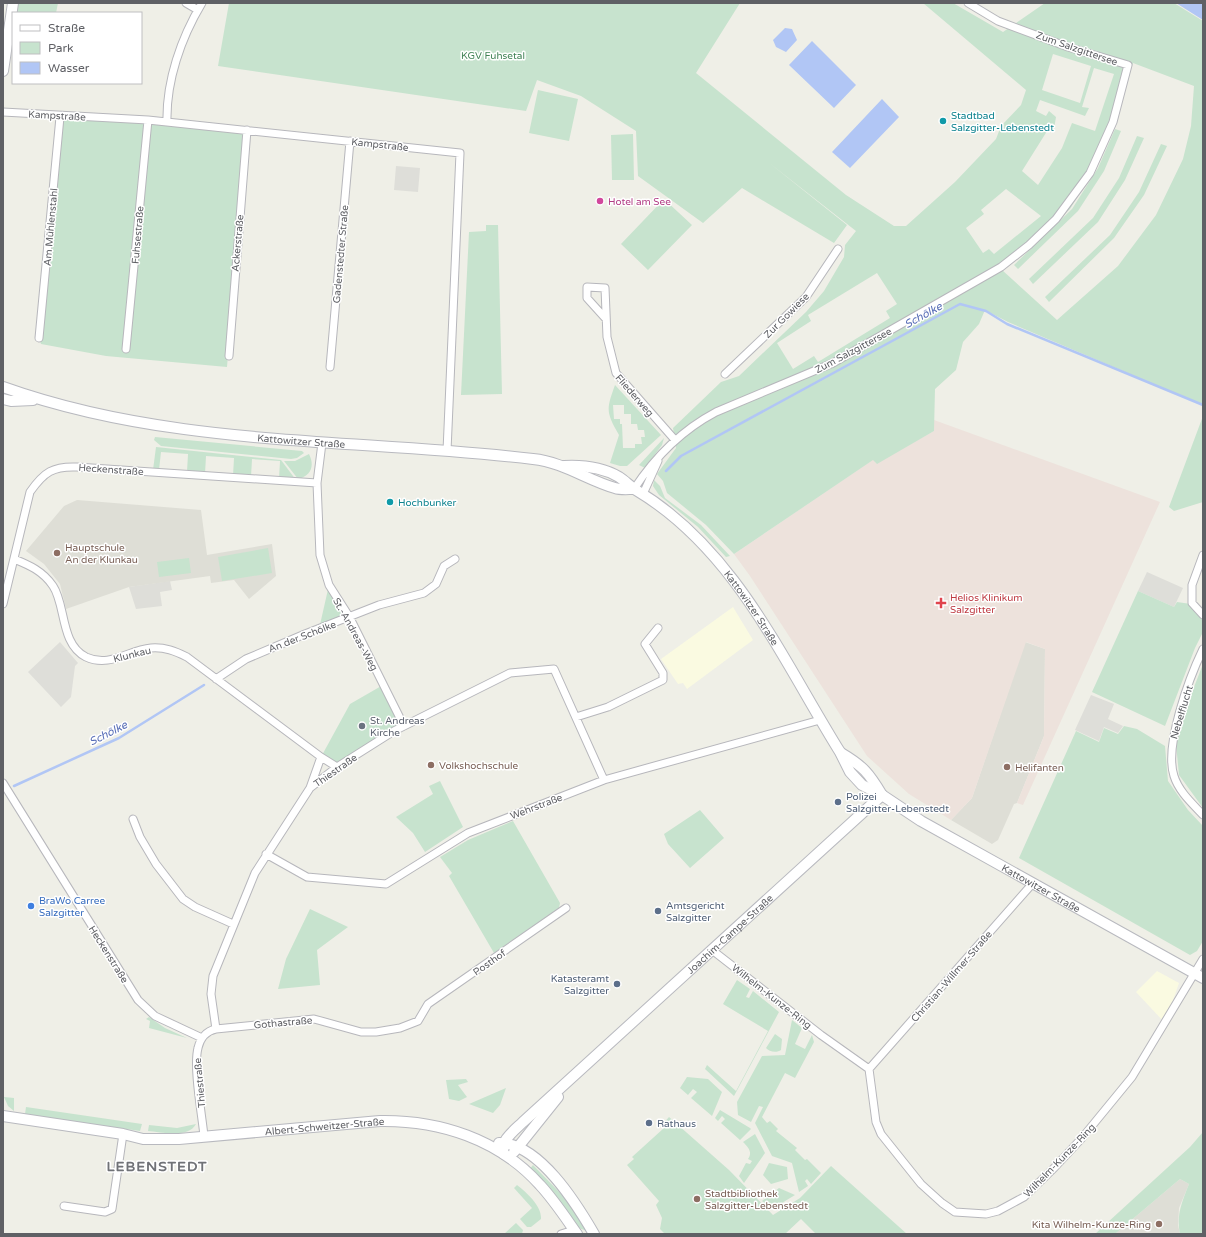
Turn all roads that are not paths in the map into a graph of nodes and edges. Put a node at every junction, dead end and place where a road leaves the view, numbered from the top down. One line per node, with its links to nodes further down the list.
1 (13, 3): 6 (street)
2 (186, 3): 5 (street)
3 (202, 3): 5 (street)
4 (968, 3): 23 (street, Zum Salzgittersee)
5 (198, 10): 10 (street)
6 (3, 70)
7 (3, 112): 8 (street, Kampstraße)
8 (60, 116): 9 (street, Kampstraße); 15 (street, Am Mühlenstahl)
9 (148, 120): 10 (street, Kampstraße); 16 (street, Fuhsestraße)
10 (166, 122): 11 (street, Kampstraße)
11 (247, 130): 12 (street, Kampstraße); 17 (street, Ackerstraße)
12 (350, 142): 18 (street, Gadenstedter Straße); 25 (street, Kampstraße)
13 (838, 249): 19 (street, Zur Gowiese)
14 (606, 319): 14 (street, Fliederweg); 23 (street, Fliederweg)
15 (39, 338)
16 (126, 349)
17 (229, 356)
18 (330, 367)
19 (725, 374)
20 (3, 387): 21 (street, Kattowitzer Straße)
21 (41, 400): 22 (street, Kattowitzer Straße); 24 (street, Kattowitzer Straße)
22 (6, 402)
23 (675, 440): 27 (street, Zum Salzgittersee)
24 (322, 443): 25 (street, Kattowitzer Straße); 26 (street, St.-Andreas-Weg)
25 (447, 451): 27 (street, Kattowitzer Straße)
26 (317, 483): 30 (street, Heckenstraße); 33 (street, St.-Andreas-Weg)
27 (638, 491): 38 (street, Kattowitzer Straße)
28 (1203, 555): 32 (street)
29 (455, 558): 33 (street, An der Schölke)
30 (14, 559): 31 (street, Heckenstraße); 36 (street, Klunkau)
31 (3, 604)
32 (1203, 616)
33 (350, 618): 36 (street, An der Schölke); 39 (street, St.-Andreas-Weg)
34 (658, 628): 37 (street)
35 (1203, 649): 46 (street, Nebelflucht)
36 (216, 679): 40 (street, Klunkau)
37 (576, 717): 39 (street, Thiestraße); 42 (street, Thiestraße)
38 (820, 720): 42 (street, Wehrstraße); 45 (street, Kattowitzer Straße)
39 (404, 726): 41 (street, Thiestraße)
40 (321, 757): 41 (street, Klunkau); 44 (street)
41 (337, 767): 44 (street, Thiestraße)
42 (604, 780): 48 (street, Wehrstraße)
43 (3, 783): 57 (street, Heckenstraße)
44 (310, 788): 48 (street, Thiestraße)
45 (882, 795): 49 (street, Kattowitzer Straße); 52 (street, Joachim-Campe-Straße)
46 (1203, 816)
47 (134, 818): 51 (street)
48 (266, 854): 51 (street, Thiestraße)
49 (1033, 883): 54 (street, Kattowitzer Straße); 58 (street, Christian-Willmer-Straße)
50 (566, 908): 55 (street, Posthof)
51 (233, 924): 56 (street, Thiestraße)
52 (712, 950): 58 (street, Wilhelm-Kunze-Ring); 59 (street, Joachim-Campe-Straße)
53 (1203, 959): 54 (street, Wilhelm-Kunze-Ring)
54 (1199, 976): 58 (street, Wilhelm-Kunze-Ring)
55 (418, 1021): 56 (street, Gothastraße)
56 (216, 1028): 57 (street)
57 (202, 1038): 62 (street, Thiestraße)
58 (869, 1069)
59 (578, 1073): 64 (street, Joachim-Campe-Straße); 65 (street, Joachim-Campe-Straße)
60 (3, 1116): 61 (street, Albert-Schweitzer-Straße)
61 (123, 1134): 62 (street, Albert-Schweitzer-Straße); 67 (street)
62 (204, 1136): 63 (street, Albert-Schweitzer-Straße)
63 (489, 1143): 64 (street, Albert-Schweitzer-Straße); 66 (street, Albert-Schweitzer-Straße)
64 (504, 1143): 65 (street, Albert-Schweitzer-Straße); 66 (street)
65 (519, 1148): 66 (street); 71 (street, Albert-Schweitzer-Straße)
66 (504, 1154): 68 (street, Albert-Schweitzer-Straße)
67 (64, 1206)
68 (575, 1232): 69 (street); 70 (street)
69 (560, 1234)
70 (588, 1234)
71 (594, 1234)

